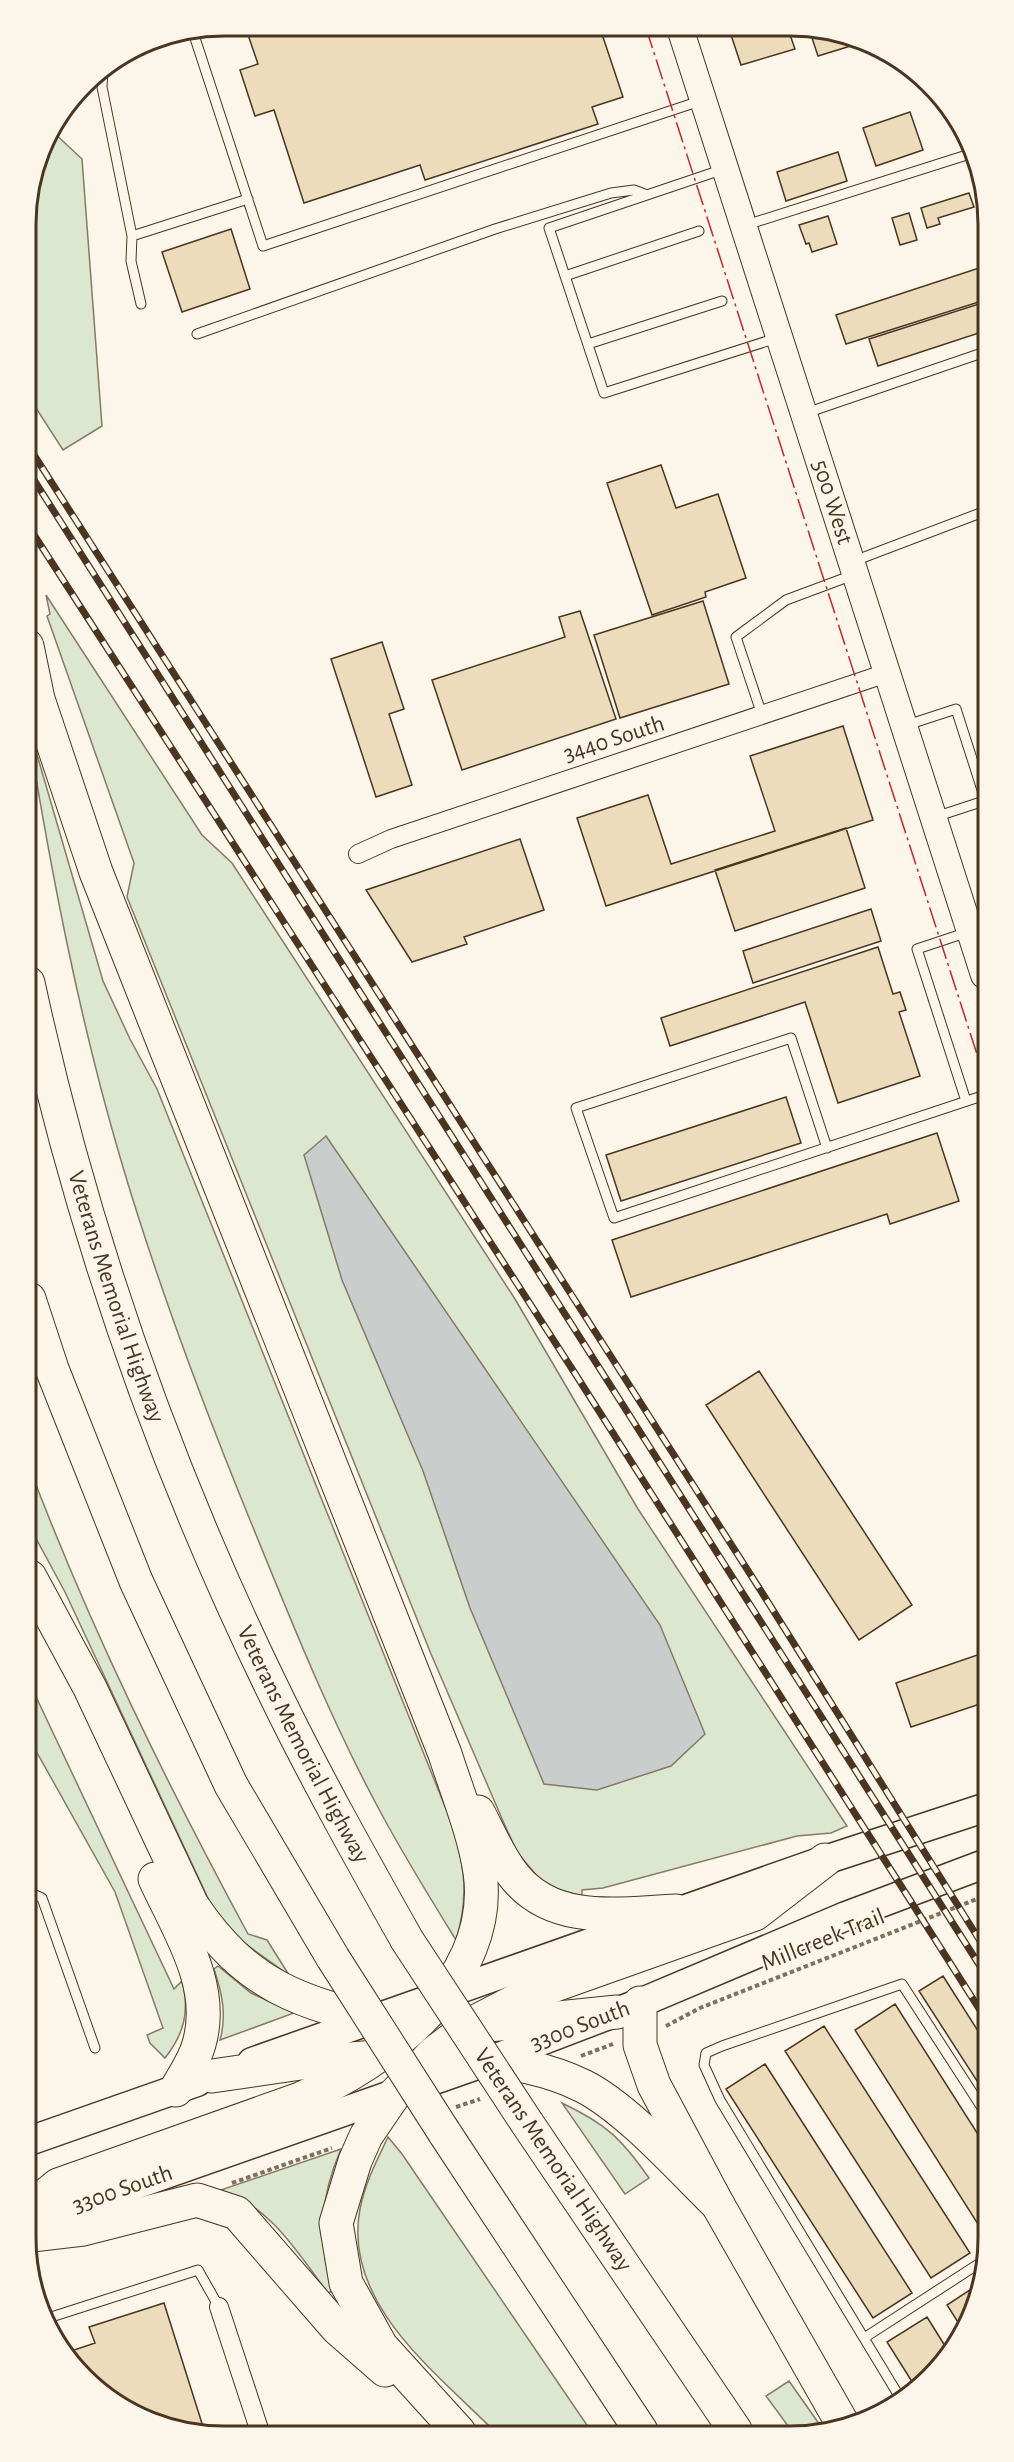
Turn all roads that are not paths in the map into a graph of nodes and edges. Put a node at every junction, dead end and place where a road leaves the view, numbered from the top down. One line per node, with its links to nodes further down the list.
1 (683, 36): 4 (main road, 500 West)
2 (195, 39): 8 (lane)
3 (102, 81): 11 (lane)
4 (703, 100): 6 (main road, 500 West); 8 (lane)
5 (965, 156): 9 (lane)
6 (725, 169): 7 (lane); 9 (main road, 500 West)
7 (647, 195): 12 (lane); 15 (lane)
8 (248, 199): 11 (lane)
9 (744, 226): 16 (main road, 500 West)
10 (699, 231): 12 (lane)
11 (132, 236): 14 (lane)
12 (565, 276): 17 (lane)
13 (722, 301): 17 (lane)
14 (141, 304)
15 (197, 334)
16 (780, 338): 17 (lane); 19 (main road, 500 West)
17 (588, 344)
18 (978, 354): 19 (lane)
19 (804, 414): 21 (main road, 500 West)
20 (978, 514): 21 (lane)
21 (854, 568): 22 (main road, 500 West); 24 (lane)
22 (888, 673): 24 (street, 3440 South); 25 (main road, 500 West)
23 (36, 689): 39 (highway)
24 (762, 715): 29 (street, 3440 South)
25 (904, 726): 26 (lane); 28 (main road, 500 West)
26 (978, 777)
27 (978, 803): 28 (lane)
28 (934, 817): 30 (main road, 500 West)
29 (358, 854)
30 (970, 931): 31 (main road, 500 West); 34 (lane)
31 (978, 956)
32 (36, 1020): 73 (highway, Veterans Memorial Highway, bridge)
33 (978, 1097): 34 (lane)
34 (966, 1101): 35 (lane)
35 (827, 1148): 35 (lane)
36 (36, 1320): 72 (highway, bridge)
37 (36, 1588): 47 (highway)
38 (36, 1598): 55 (highway)
39 (445, 1754): 44 (highway); 45 (highway)
40 (978, 1809): 41 (main road)
41 (825, 1860): 44 (main road); 49 (highway)
42 (978, 1866): 46 (main road, 3300 South)
43 (36, 1895): 50 (lane)
44 (676, 1911): 45 (main road)
45 (446, 1993): 47 (main road); 48 (highway)
46 (628, 2007): 49 (highway); 53 (main road, 3300 South); 60 (highway)
47 (369, 2019): 48 (highway); 54 (main road)
48 (413, 2027): 49 (highway); 52 (highway)
49 (467, 2027): 51 (highway)
50 (96, 2048)
51 (434, 2053): 52 (highway); 53 (highway); 56 (highway)
52 (377, 2056): 54 (highway); 59 (highway)
53 (491, 2060): 56 (main road, 3300 South); 60 (highway)
54 (212, 2076): 55 (main road)
55 (176, 2090): 58 (main road)
56 (394, 2095): 61 (main road, 3300 South); 71 (highway)
57 (978, 2102): 66 (lane)
58 (36, 2139)
59 (36, 2203)
60 (718, 2205): 68 (highway)
61 (36, 2220)
62 (36, 2235): 70 (highway)
63 (975, 2266): 66 (lane)
64 (219, 2307): 65 (lane); 69 (street)
65 (53, 2316)
66 (864, 2338): 67 (lane)
67 (897, 2392)
68 (840, 2419)
69 (258, 2426)
70 (446, 2426)
71 (454, 2426)
72 (638, 2426)
73 (732, 2426)

